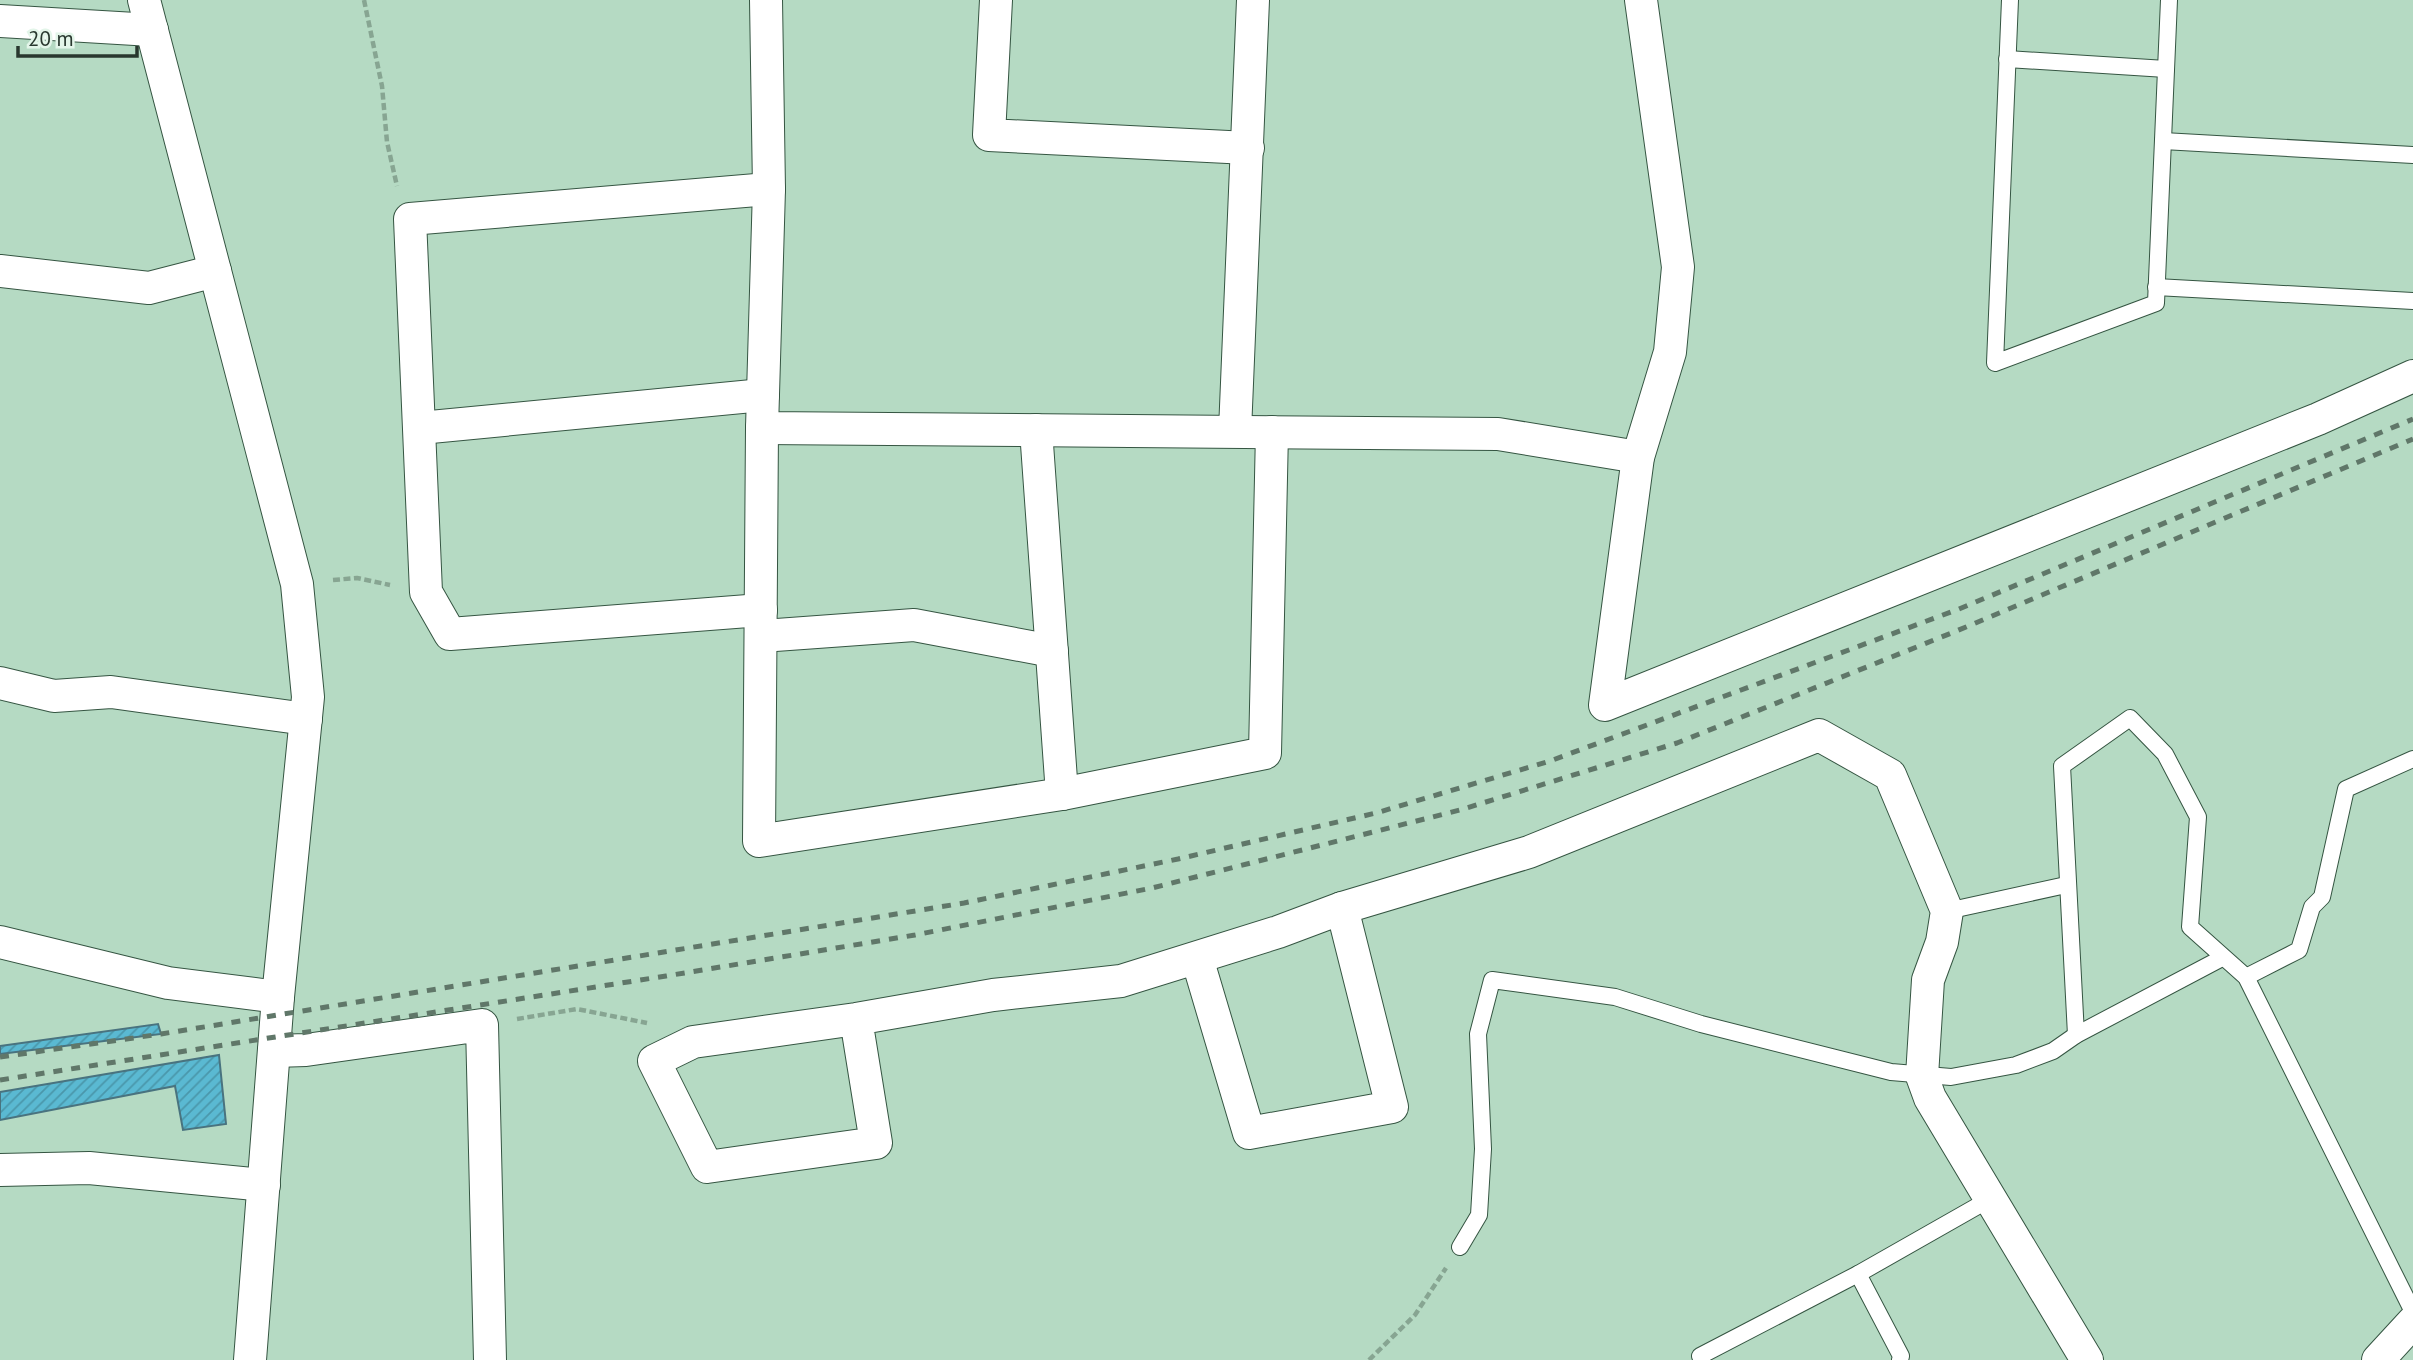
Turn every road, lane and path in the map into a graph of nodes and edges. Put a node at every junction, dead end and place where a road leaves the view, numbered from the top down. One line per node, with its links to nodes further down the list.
1 (363, 0): 16 (path)
2 (766, 0): 15 (street)
3 (996, 0): 13 (street)
4 (1254, 0): 13 (street)
5 (1641, 0): 28 (street)
6 (2010, 0): 10 (lane)
7 (2169, 0): 11 (lane)
8 (148, 15): 9 (street); 18 (street)
9 (0, 21)
10 (2007, 59): 11 (lane); 19 (lane)
11 (2166, 69): 12 (lane)
12 (2163, 141): 14 (lane); 19 (lane)
13 (1248, 148): 26 (street)
14 (2413, 155)
15 (769, 190): 16 (street); 22 (street)
16 (410, 219): 23 (street)
17 (0, 271): 18 (street)
18 (215, 271): 29 (street)
19 (2156, 286): 20 (lane)
20 (2413, 301)
21 (2413, 376): 28 (street)
22 (763, 395): 23 (street); 24 (street)
23 (420, 428): 30 (street)
24 (762, 428): 25 (street); 31 (street)
25 (1036, 430): 26 (street); 32 (street)
26 (1235, 431): 27 (street)
27 (1272, 432): 28 (street); 36 (street)
28 (1638, 457)
29 (297, 584): 30 (path); 34 (street)
30 (426, 592): 31 (street)
31 (761, 623): 32 (street); 36 (street)
32 (1052, 651): 36 (street)
33 (0, 683): 34 (street)
34 (306, 719): 44 (street)
35 (2413, 759): 43 (lane)
36 (1062, 793)
37 (2066, 885): 39 (lane); 42 (lane); 48 (lane)
38 (1342, 908): 39 (street); 41 (street); 41 (street)
39 (1947, 911): 50 (street)
40 (0, 942): 44 (street)
41 (1197, 958): 45 (street)
42 (2222, 958): 43 (lane); 48 (lane)
43 (2246, 977): 56 (lane)
44 (278, 997): 49 (street)
45 (856, 1019): 45 (street)
46 (652, 1024): 47 (path)
47 (482, 1025): 49 (street); 59 (street)
48 (2076, 1035): 50 (lane)
49 (274, 1051): 52 (street)
50 (1922, 1076): 53 (street); 54 (lane)
51 (0, 1170): 52 (street)
52 (264, 1185): 58 (street)
53 (1990, 1199): 55 (lane); 63 (street)
54 (1460, 1247): 60 (path)
55 (1858, 1274): 61 (lane); 62 (lane)
56 (2413, 1312)
57 (2413, 1322): 64 (street)
58 (250, 1360)
59 (490, 1360)
60 (1369, 1360)
61 (1702, 1360)
62 (1900, 1360)
63 (2087, 1360)
64 (2378, 1360)

